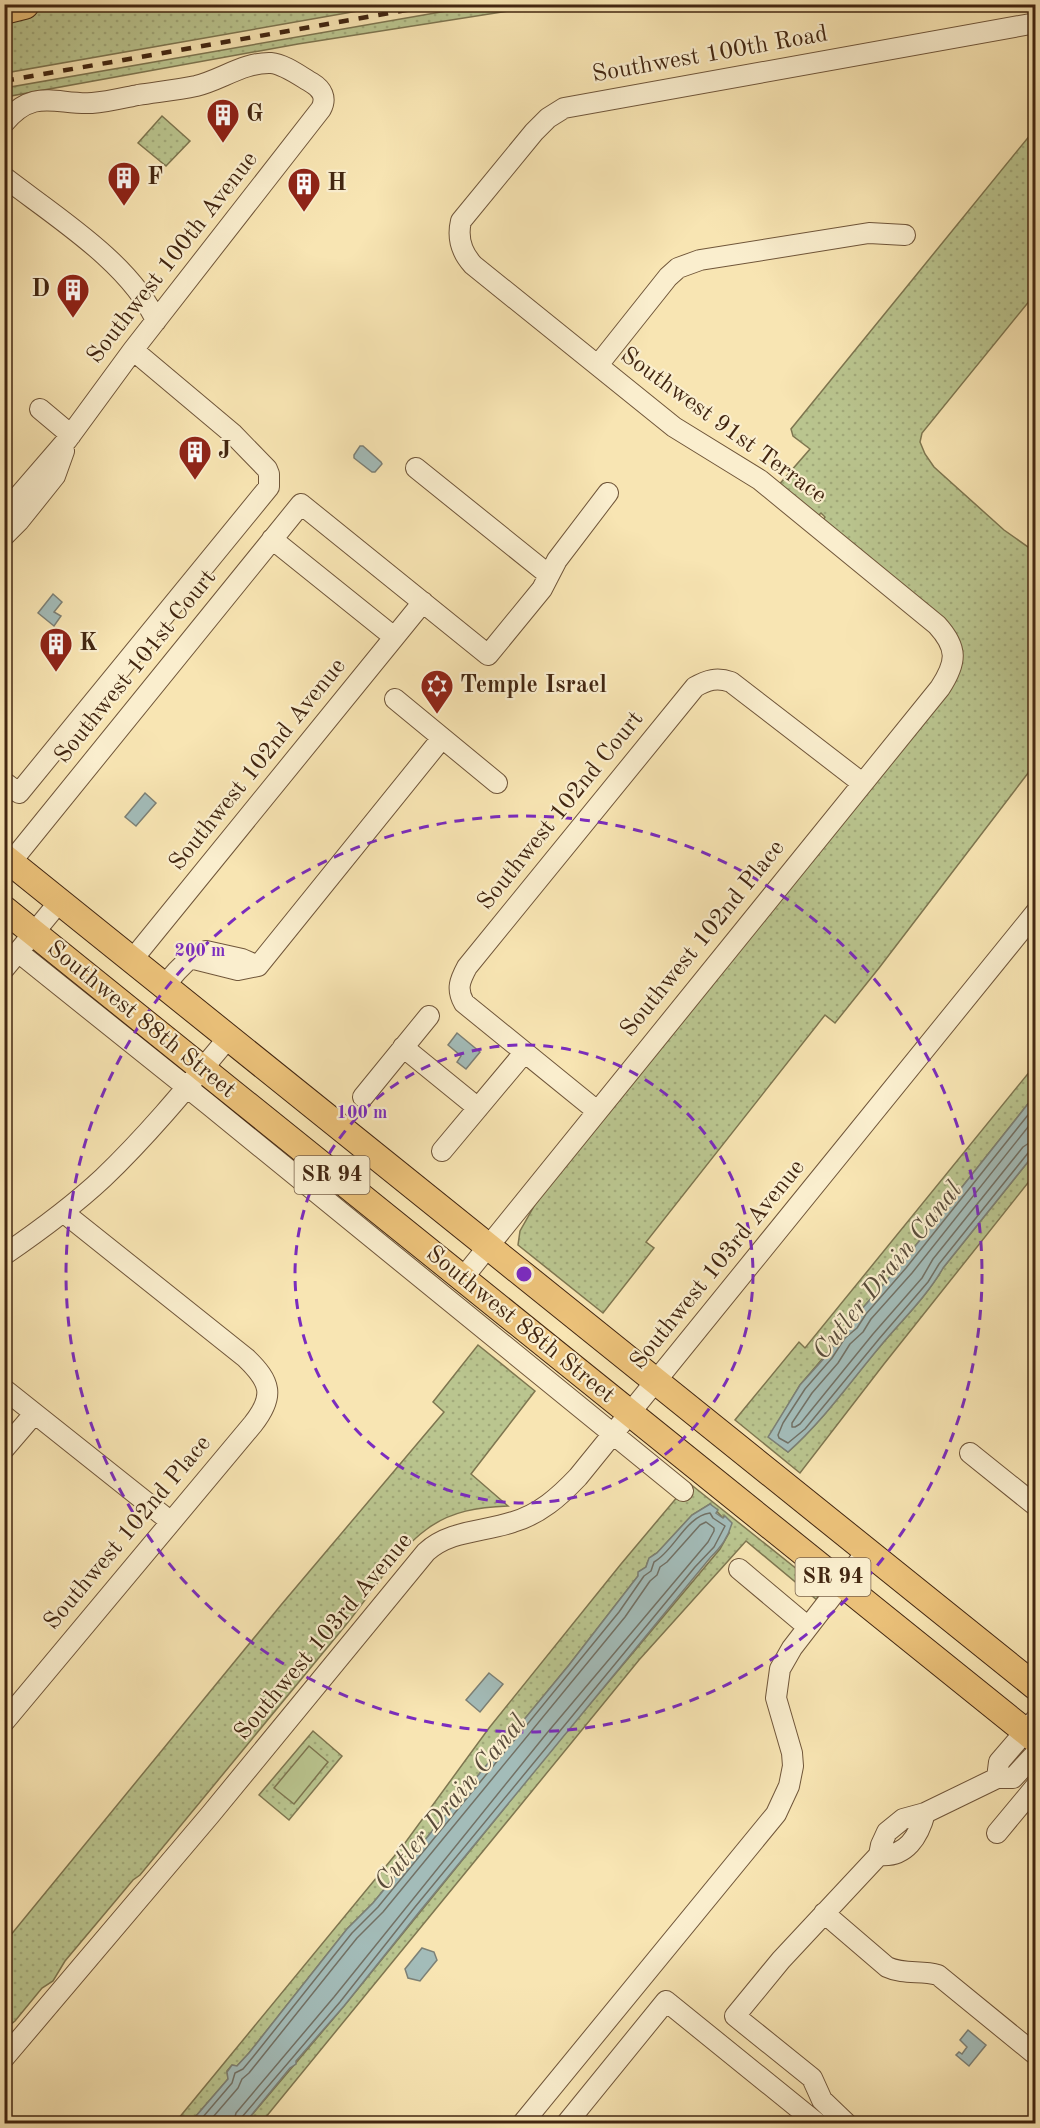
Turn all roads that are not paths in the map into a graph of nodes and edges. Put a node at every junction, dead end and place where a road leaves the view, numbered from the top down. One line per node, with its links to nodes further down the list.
1 (24, 4): 2 (highway)
2 (4, 9)
3 (1035, 23): 7 (street, Southwest 100th Road)
4 (4, 123): 8 (street, Southwest 100th Avenue)
5 (4, 177): 8 (street)
6 (905, 235): 10 (street)
7 (460, 240): 10 (street, Southwest 91st Terrace)
8 (156, 321): 9 (street, Southwest 100th Avenue)
9 (133, 350): 12 (street, Southwest 100th Avenue); 26 (street)
10 (598, 365): 20 (street, Southwest 91st Terrace)
11 (40, 409): 12 (street)
12 (69, 438): 15 (street, Southwest 100th Avenue); 16 (street, Southwest 100th Avenue)
13 (416, 468): 18 (street)
14 (608, 494): 18 (street)
15 (4, 513)
16 (4, 536)
17 (272, 539): 19 (street, Southwest 101st Court); 21 (street); 27 (street, Southwest 101st Court)
18 (549, 575): 19 (street)
19 (423, 602): 21 (street, Southwest 102nd Avenue)
20 (937, 625): 25 (street, Southwest 102nd Place)
21 (394, 637): 33 (street, Southwest 102nd Avenue)
22 (395, 699): 23 (street)
23 (442, 738): 24 (street); 35 (street)
24 (497, 783)
25 (862, 783): 39 (street, Southwest 102nd Court); 43 (street, Southwest 102nd Place)
26 (12, 788)
27 (8, 859): 28 (main road, Southwest 88th Street / SR 94)
28 (60, 901): 31 (street); 33 (main road, Southwest 88th Street / SR 94)
29 (4, 909): 31 (main road, Southwest 88th Street / SR 94)
30 (1035, 912): 49 (street, Southwest 103rd Avenue)
31 (34, 933): 32 (street); 40 (main road, Southwest 88th Street / SR 94)
32 (18, 952): 34 (street); 40 (street, Southwest 88th Street)
33 (132, 960): 35 (main road, Southwest 88th Street / SR 94)
34 (4, 969)
35 (164, 986): 37 (main road, Southwest 88th Street / SR 94)
36 (429, 1016): 38 (street)
37 (229, 1037): 40 (street); 46 (main road, Southwest 88th Street / SR 94)
38 (403, 1047): 41 (street); 42 (street)
39 (524, 1053): 42 (street); 43 (street)
40 (195, 1078): 45 (street); 48 (main road, Southwest 88th Street / SR 94); 52 (street, Southwest 88th Street)
41 (363, 1097)
42 (478, 1108): 44 (street)
43 (597, 1112): 46 (street, Southwest 102nd Place)
44 (442, 1151)
45 (63, 1212): 47 (street); 57 (street, Southwest 102nd Place)
46 (488, 1246): 48 (street, Southwest 102nd Place); 49 (main road, Southwest 88th Street / SR 94)
47 (4, 1255)
48 (462, 1279): 52 (main road, Southwest 88th Street / SR 94)
49 (657, 1381): 52 (street, Southwest 103rd Avenue); 58 (main road, Southwest 88th Street / SR 94)
50 (4, 1389): 51 (street)
51 (34, 1413): 53 (street); 57 (street)
52 (623, 1424): 55 (street, Southwest 88th Street); 60 (main road, Southwest 88th Street / SR 94); 70 (street, Southwest 103rd Avenue)
53 (4, 1449)
54 (970, 1453): 56 (street)
55 (682, 1491)
56 (1035, 1506)
57 (170, 1521): 63 (street, Southwest 102nd Place)
58 (867, 1551): 60 (street); 62 (main road, Southwest 88th Street / SR 94)
59 (739, 1569): 61 (street)
60 (841, 1583): 61 (street); 64 (main road, Southwest 88th Street / SR 94)
61 (808, 1627): 71 (street)
62 (1035, 1687)
63 (4, 1722)
64 (1033, 1736): 65 (street)
65 (997, 1778): 66 (street); 68 (street)
66 (1030, 1793): 67 (street)
67 (996, 1833)
68 (824, 1913): 69 (street); 74 (street)
69 (1035, 2055)
70 (4, 2058)
71 (522, 2124)
72 (566, 2124): 73 (street)
73 (818, 2124)
74 (847, 2124)

